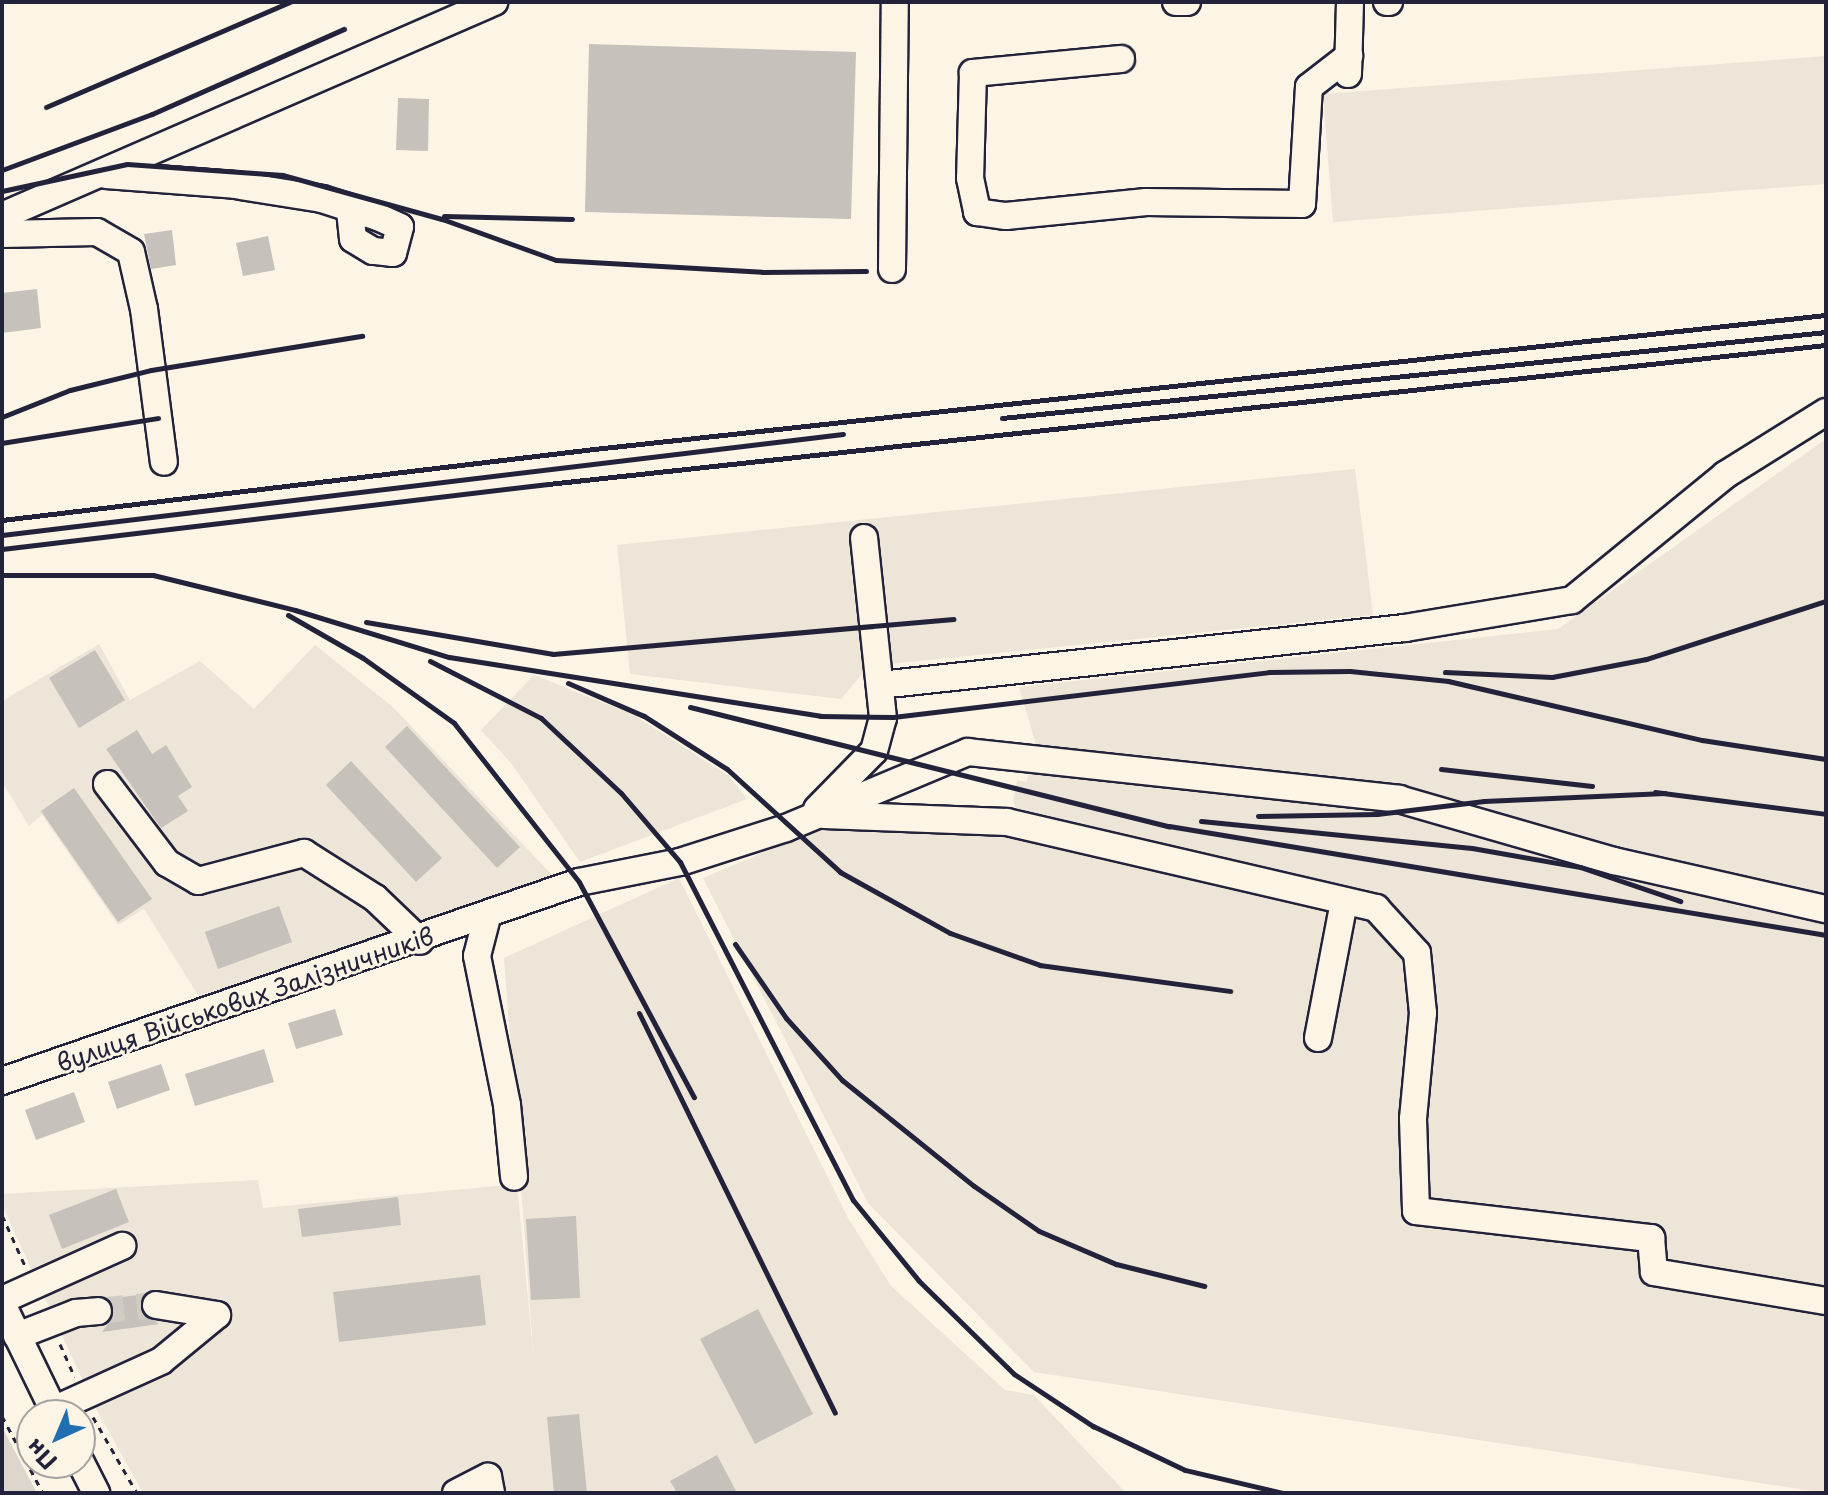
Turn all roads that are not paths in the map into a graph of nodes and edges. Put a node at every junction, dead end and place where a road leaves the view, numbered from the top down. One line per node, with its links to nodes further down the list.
1 (494, 2): 7 (street)
2 (895, 2): 11 (street)
3 (1176, 2): 4 (street)
4 (1187, 2)
5 (1350, 2): 6 (street)
6 (1121, 59)
7 (102, 175): 8 (street); 9 (street)
8 (350, 208)
9 (2, 216)
10 (2, 234): 13 (street)
11 (892, 269)
12 (1826, 412): 15 (street)
13 (164, 462)
14 (864, 538): 15 (street)
15 (880, 685): 17 (street)
16 (107, 784): 21 (street)
17 (813, 815): 18 (street); 19 (street, вулиця Військових Залізничників); 20 (street, вулиця Військових Залізничників)
18 (1344, 902): 22 (street); 26 (street)
19 (1826, 909)
20 (487, 917): 21 (street, вулиця Військових Залізничників); 24 (street)
21 (420, 941): 23 (street, вулиця Військових Залізничників)
22 (1318, 1038)
23 (2, 1081)
24 (514, 1177)
25 (122, 1246): 27 (street)
26 (1826, 1301)
27 (2, 1302): 30 (street)
28 (156, 1305): 32 (street)
29 (98, 1311): 30 (street)
30 (17, 1336): 31 (street)
31 (48, 1399)
32 (82, 1399)
33 (456, 1493): 34 (street)
34 (491, 1493)

